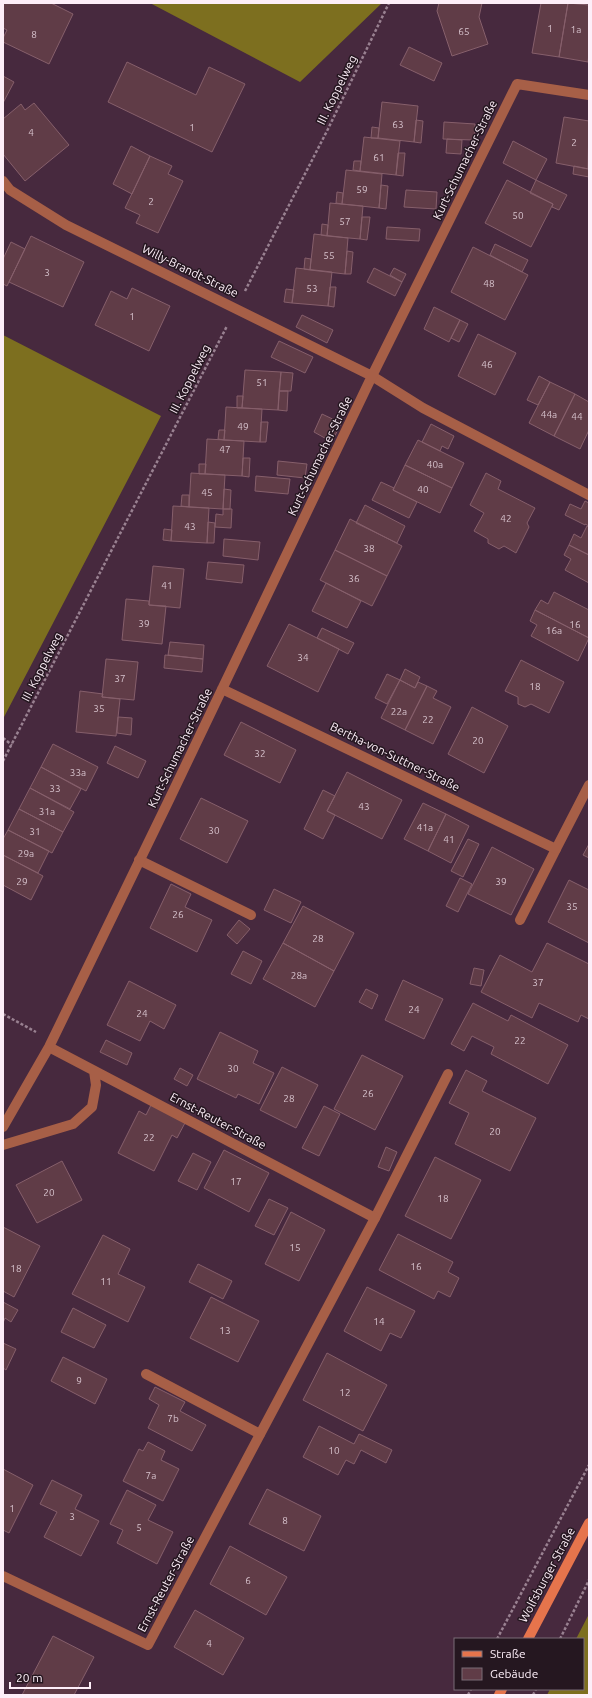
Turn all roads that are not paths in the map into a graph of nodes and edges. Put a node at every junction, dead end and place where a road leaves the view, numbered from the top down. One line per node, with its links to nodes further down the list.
1 (589, 95): 3 (street, Kurt-Schumacher-Straße)
2 (3, 181): 3 (street, Willy-Brandt-Straße)
3 (372, 376): 4 (street); 5 (street, Kurt-Schumacher-Straße)
4 (589, 495)
5 (222, 689): 7 (street, Bertha-von-Suttner-Straße); 8 (street, Kurt-Schumacher-Straße)
6 (589, 785): 7 (street)
7 (556, 849): 10 (street)
8 (139, 860): 9 (street); 11 (street, Kurt-Schumacher-Straße)
9 (251, 915)
10 (520, 920)
11 (50, 1044): 12 (street, Ernst-Reuter-Straße); 14 (street, Kurt-Schumacher-Straße)
12 (94, 1071): 15 (street); 16 (street, Ernst-Reuter-Straße)
13 (448, 1074): 16 (street, Ernst-Reuter-Straße)
14 (3, 1127)
15 (3, 1145)
16 (375, 1218): 18 (street, Ernst-Reuter-Straße)
17 (146, 1374): 18 (street)
18 (260, 1434): 20 (street, Ernst-Reuter-Straße)
19 (589, 1523): 21 (street, Wolfsburger Straße)
20 (3, 1576)
21 (529, 1638)

